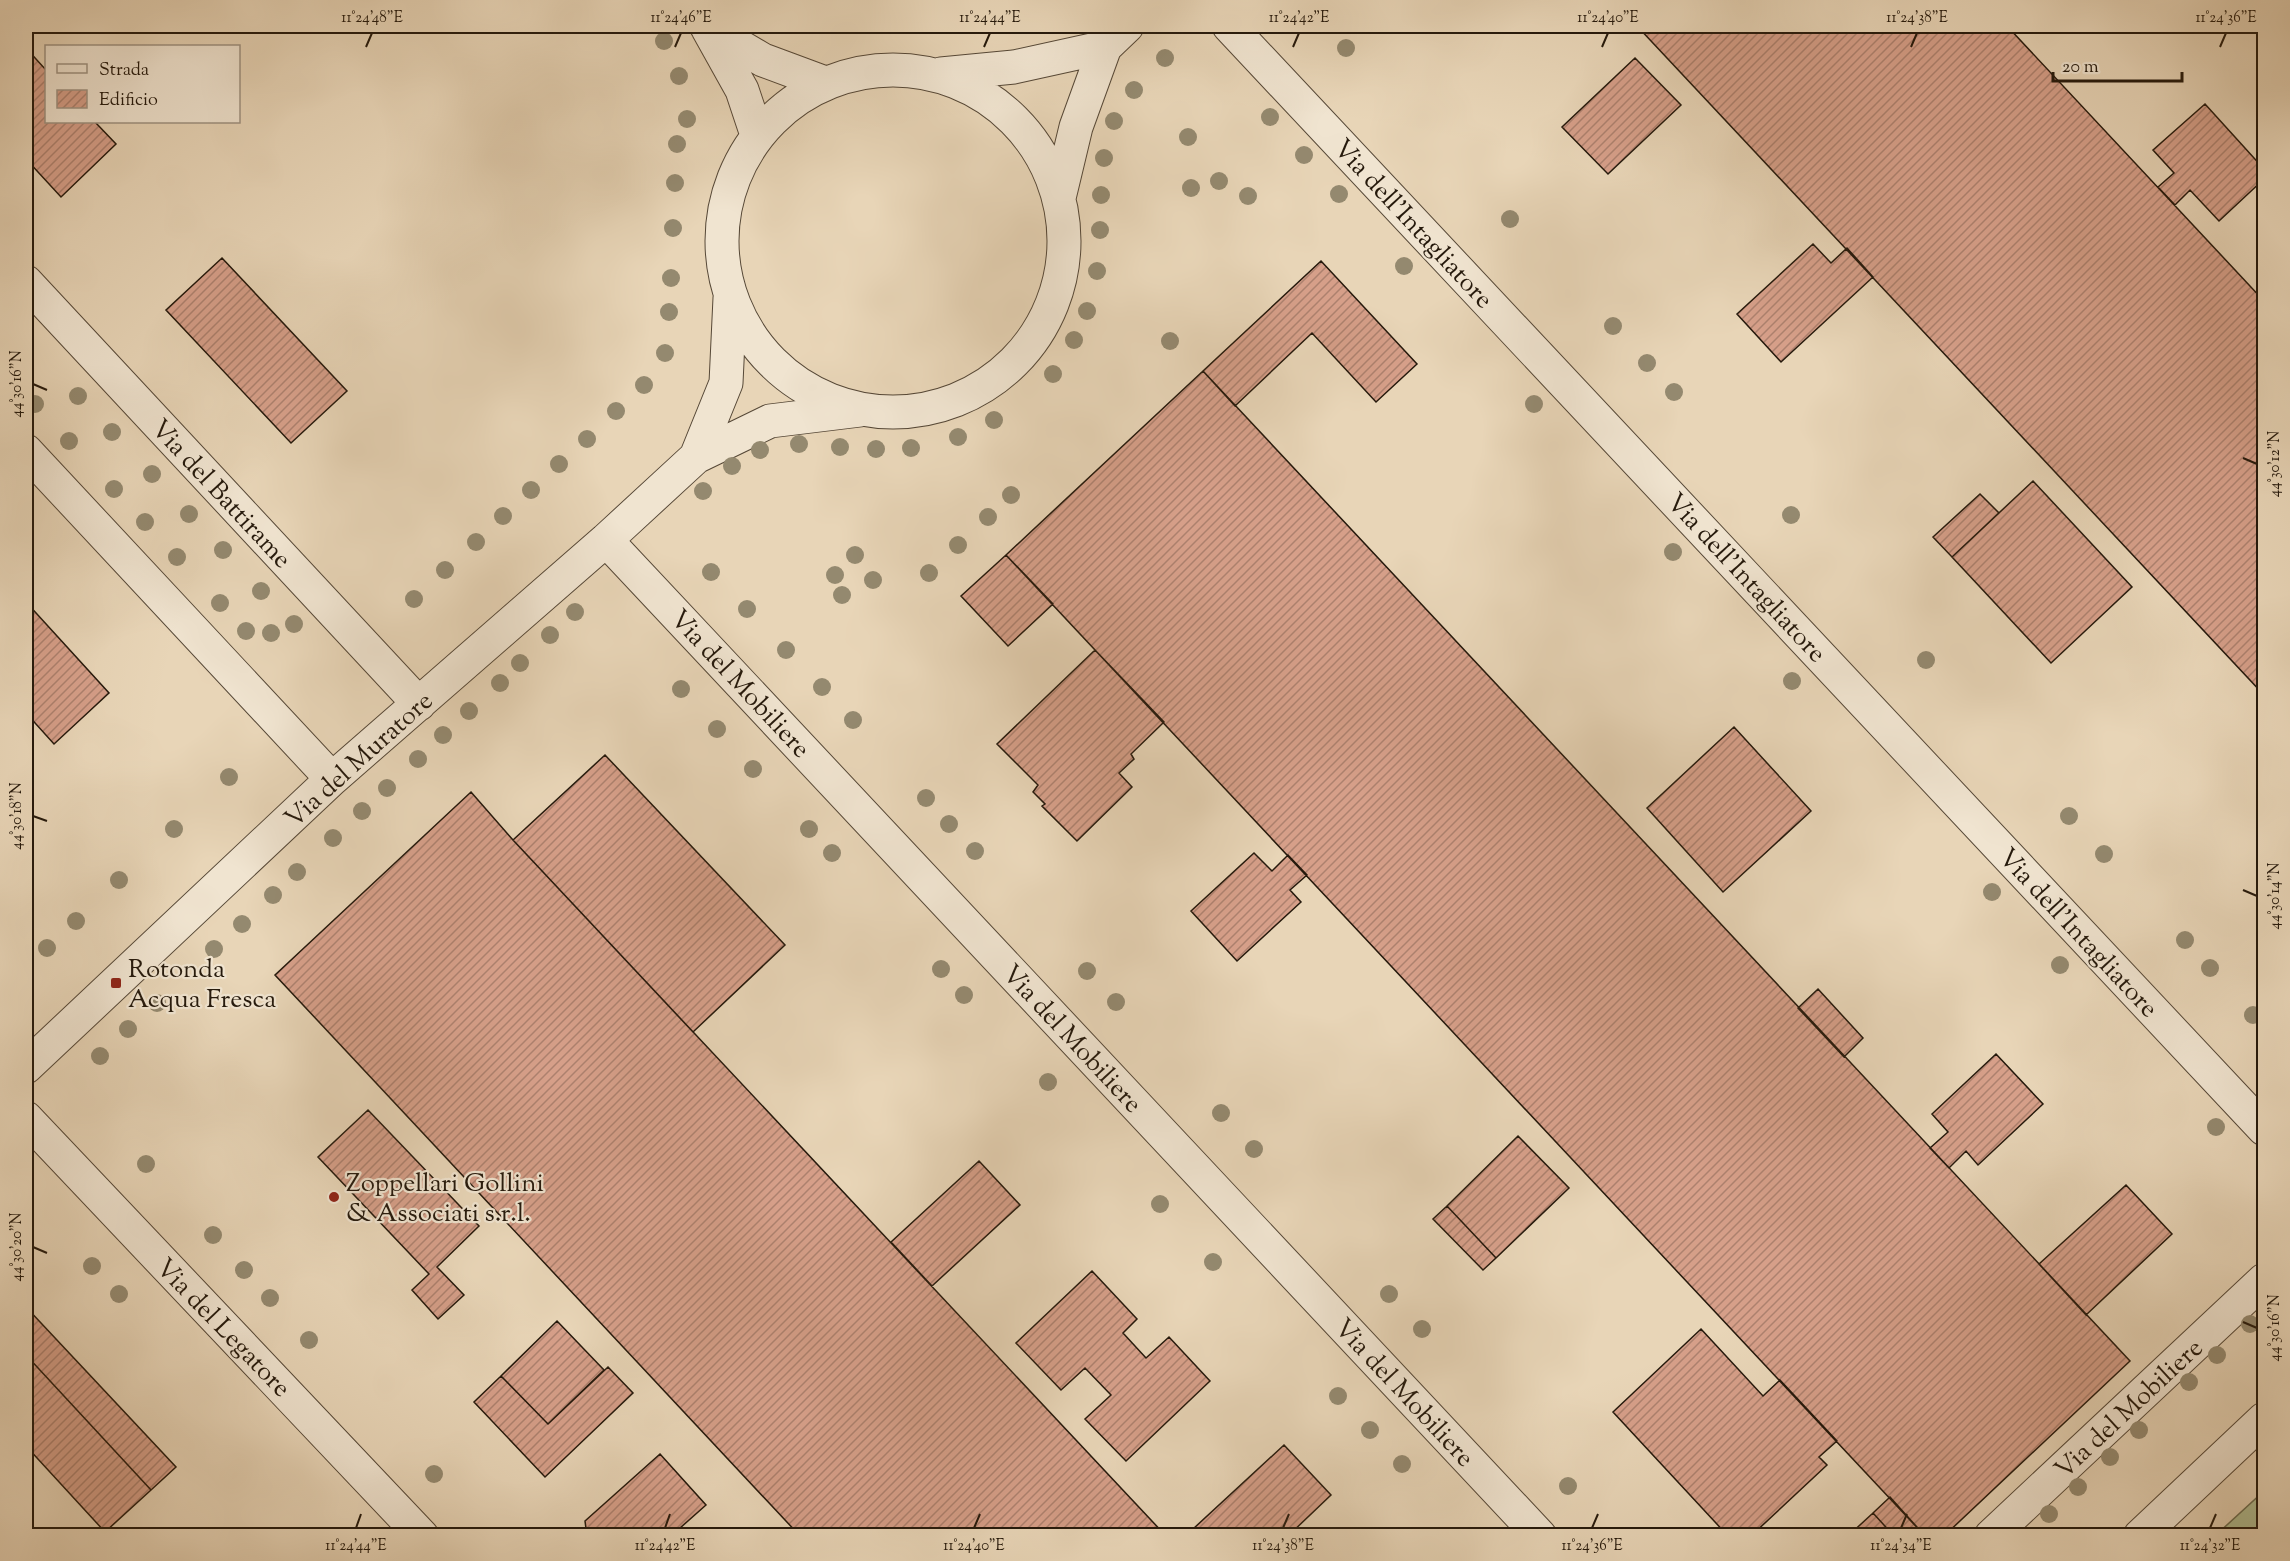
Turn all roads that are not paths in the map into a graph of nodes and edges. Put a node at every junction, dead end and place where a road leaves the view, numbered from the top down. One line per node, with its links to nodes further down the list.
1 (706, 26): 5 (street); 6 (street)
2 (1229, 26): 18 (street, Via dell'Intagliatore)
3 (1116, 36): 4 (street); 7 (street)
4 (936, 75): 5 (street); 7 (street)
5 (825, 83): 6 (street)
6 (757, 135): 9 (street)
7 (1059, 198): 10 (street)
8 (26, 282): 14 (street, Via del Battirame)
9 (730, 298): 10 (street); 12 (street, Via del Muratore)
10 (860, 410): 12 (street, Via del Muratore)
11 (26, 451): 15 (street)
12 (696, 457): 13 (street, Via del Muratore)
13 (606, 540): 14 (street, Via del Muratore); 22 (street, Via del Mobiliere)
14 (419, 704): 15 (street, Via del Muratore)
15 (332, 779): 16 (street, Via del Muratore)
16 (26, 1067)
17 (26, 1119): 21 (street, Via del Legatore)
18 (2265, 1129)
19 (2265, 1280): 23 (street, Via del Mobiliere)
20 (2265, 1419): 24 (street)
21 (422, 1536)
22 (1540, 1536)
23 (1991, 1536)
24 (2140, 1536)

